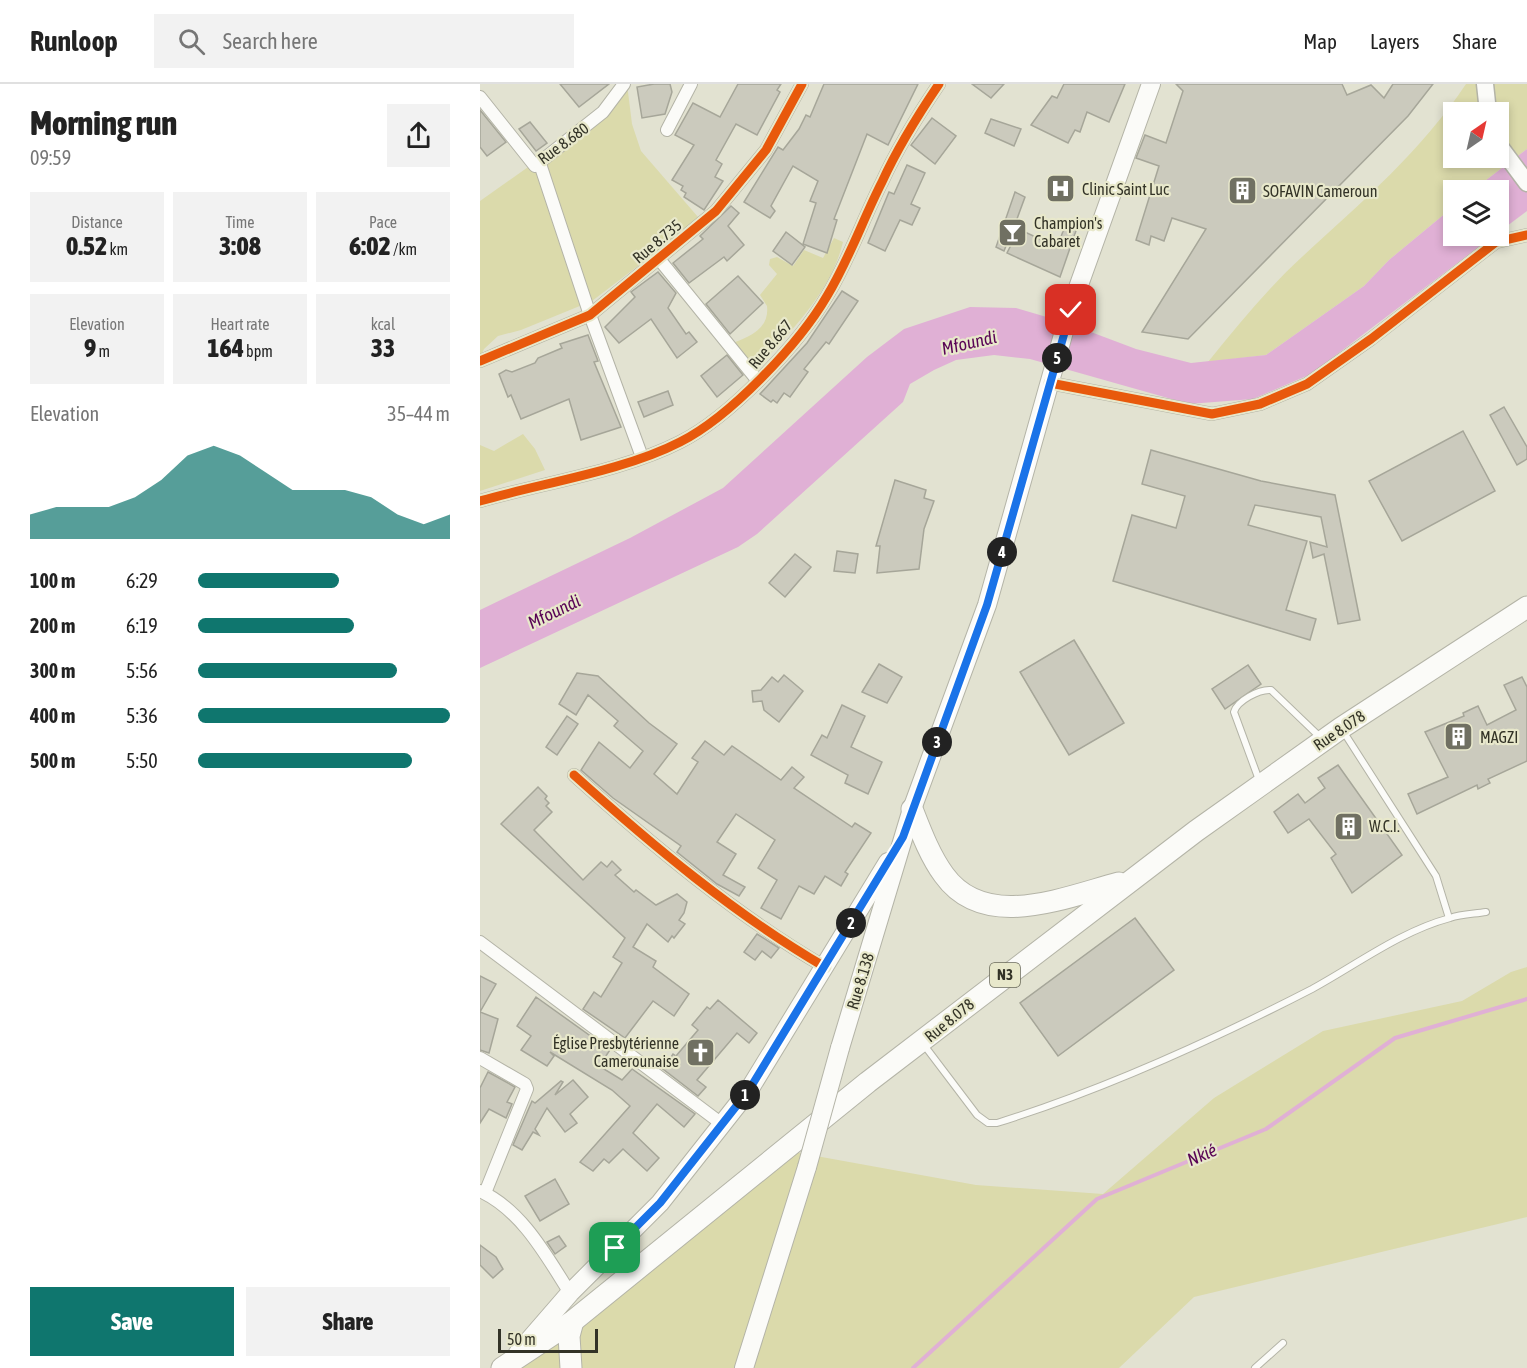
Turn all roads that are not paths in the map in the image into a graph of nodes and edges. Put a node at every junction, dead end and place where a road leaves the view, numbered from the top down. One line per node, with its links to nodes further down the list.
1 (624, 84): 11 (street, Rue 8.680)
2 (691, 84): 9 (street)
3 (802, 84): 14 (street, Rue 8.735)
4 (939, 84): 18 (street, Rue 8.667)
5 (1150, 84): 17 (main road, Rue 8.138)
6 (1485, 84): 8 (street)
7 (480, 97): 11 (street, Rue 8.680)
8 (1487, 102)
9 (667, 130)
10 (1509, 160): 12 (street)
11 (540, 164): 15 (street)
12 (1527, 183)
13 (1527, 235): 17 (street)
14 (659, 259): 15 (street, Rue 8.735); 18 (street)
15 (590, 315): 16 (street, Rue 8.735); 19 (street)
16 (480, 361)
17 (1051, 378): 26 (main road, Rue 8.138)
18 (758, 381): 19 (street, Rue 8.667)
19 (642, 457): 20 (street, Rue 8.667)
20 (480, 501)
21 (1527, 607): 22 (highway, Rue 8.078 / N3)
22 (1341, 728): 23 (highway, Rue 8.078 / N3); 30 (lane)
23 (1323, 741): 25 (highway, Rue 8.078 / N3); 25 (lane)
24 (574, 775): 32 (street)
25 (1260, 784): 28 (highway, Rue 8.078 / N3)
26 (912, 809): 27 (main road, Rue 8.138); 28 (highway)
27 (903, 837): 32 (main road); 42 (main road, Rue 8.138, bridge)
28 (1131, 879): 33 (highway, Rue 8.078 / N3)
29 (1486, 912): 30 (lane)
30 (1449, 918): 33 (lane)
31 (480, 942): 35 (street)
32 (825, 967): 35 (main road)
33 (922, 1042): 38 (highway, Rue 8.078 / N3)
34 (480, 1058): 36 (street)
35 (722, 1124): 37 (main road)
36 (482, 1192): 37 (street)
37 (570, 1293): 40 (main road)
38 (573, 1321): 40 (highway, Rue 8.078 / N3); 41 (highway)
39 (1283, 1343): 43 (lane)
40 (506, 1365)
41 (571, 1368)
42 (744, 1368)
43 (1255, 1368)

